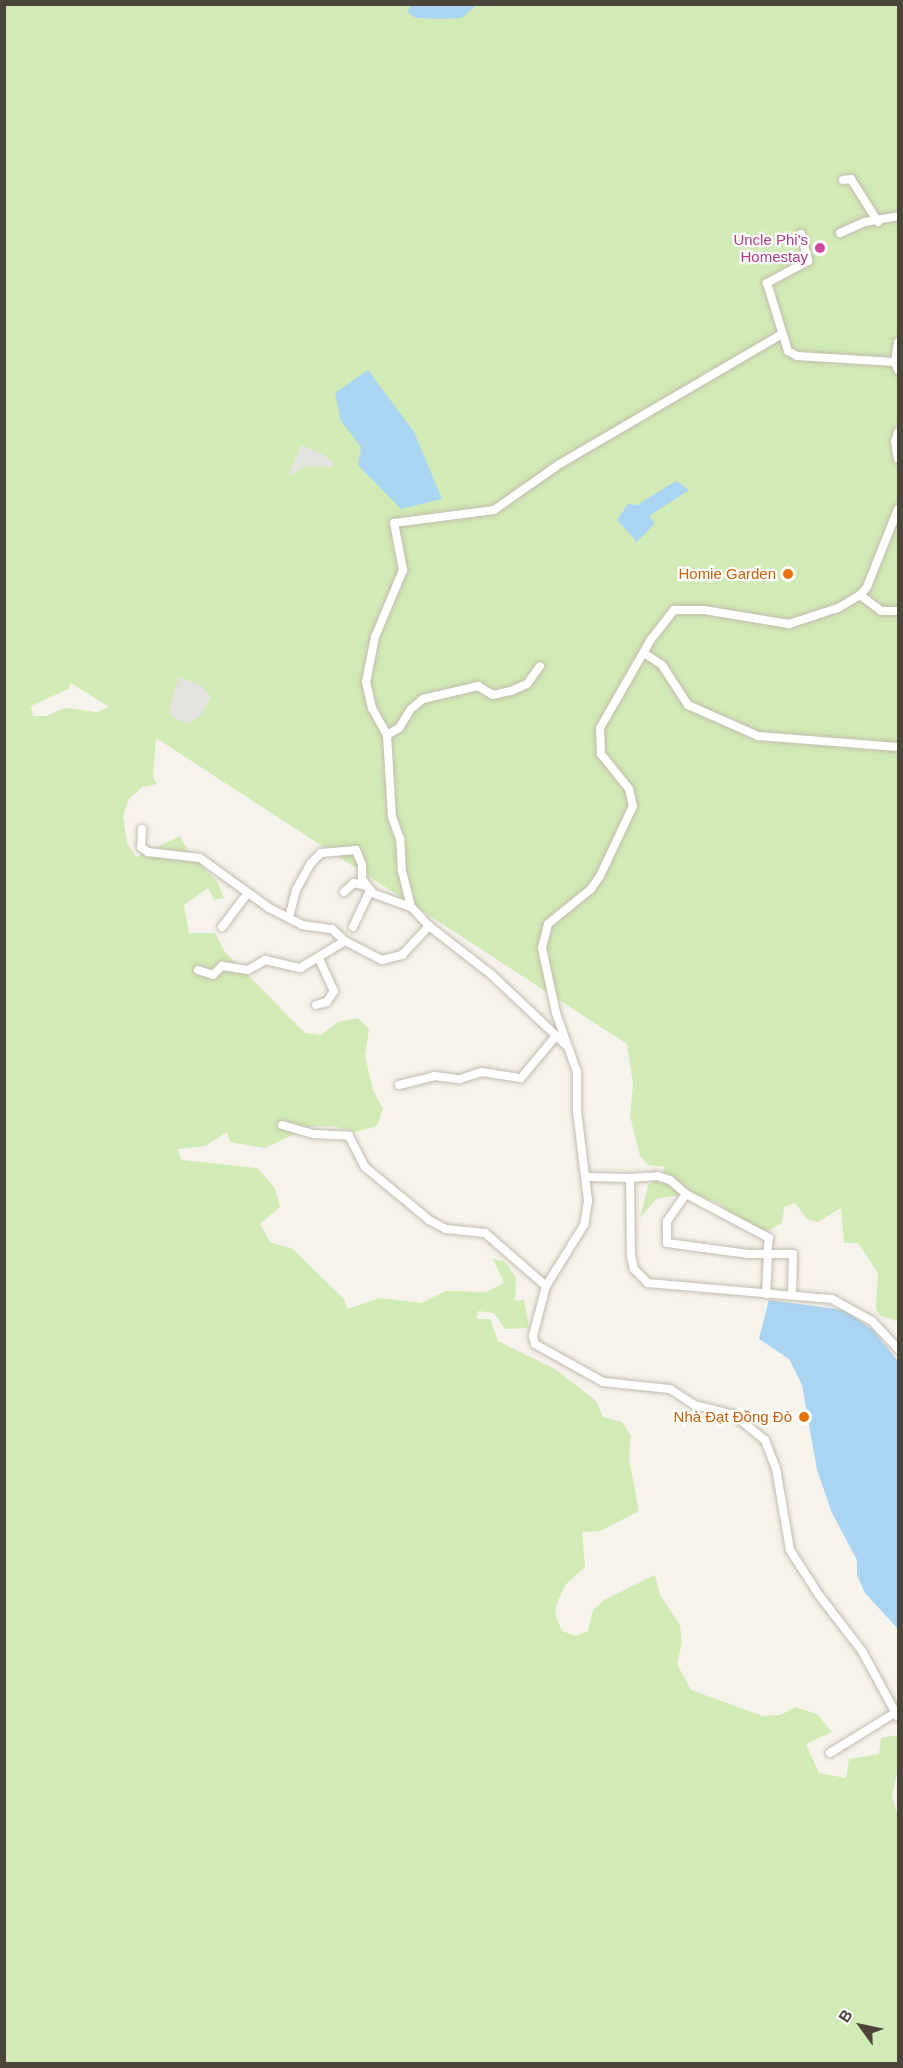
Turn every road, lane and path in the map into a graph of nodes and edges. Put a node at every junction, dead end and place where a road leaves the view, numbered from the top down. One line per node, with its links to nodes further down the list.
1 (843, 180): 3 (street)
2 (898, 216): 3 (street)
3 (878, 222): 4 (street)
4 (840, 233)
5 (801, 234): 6 (street)
6 (782, 334): 8 (street); 16 (street)
7 (898, 342): 8 (street)
8 (897, 366)
9 (898, 432): 10 (street)
10 (898, 459)
11 (898, 514): 12 (street)
12 (860, 596): 13 (street); 14 (street)
13 (898, 611)
14 (644, 653): 17 (street); 32 (street)
15 (540, 666): 16 (street)
16 (387, 735): 22 (street)
17 (898, 747)
18 (142, 829): 21 (street)
19 (369, 889): 20 (street); 22 (street); 23 (street); 26 (street)
20 (344, 892)
21 (247, 894): 23 (street); 25 (street)
22 (411, 907): 24 (street)
23 (288, 918): 27 (street)
24 (429, 926): 27 (street); 31 (street)
25 (222, 927)
26 (353, 927)
27 (345, 941): 28 (street)
28 (318, 959): 29 (street); 30 (street)
29 (198, 970)
30 (316, 1005)
31 (555, 1037): 32 (street); 33 (street)
32 (570, 1048): 35 (street)
33 (399, 1085)
34 (282, 1125): 39 (street)
35 (588, 1177): 36 (street); 39 (street)
36 (630, 1178): 37 (street); 40 (street)
37 (686, 1194): 38 (street); 38 (street)
38 (768, 1254): 40 (street); 41 (street)
39 (546, 1286): 43 (street)
40 (766, 1294): 41 (street)
41 (792, 1294): 42 (street)
42 (898, 1348)
43 (897, 1714): 44 (street)
44 (830, 1753)

